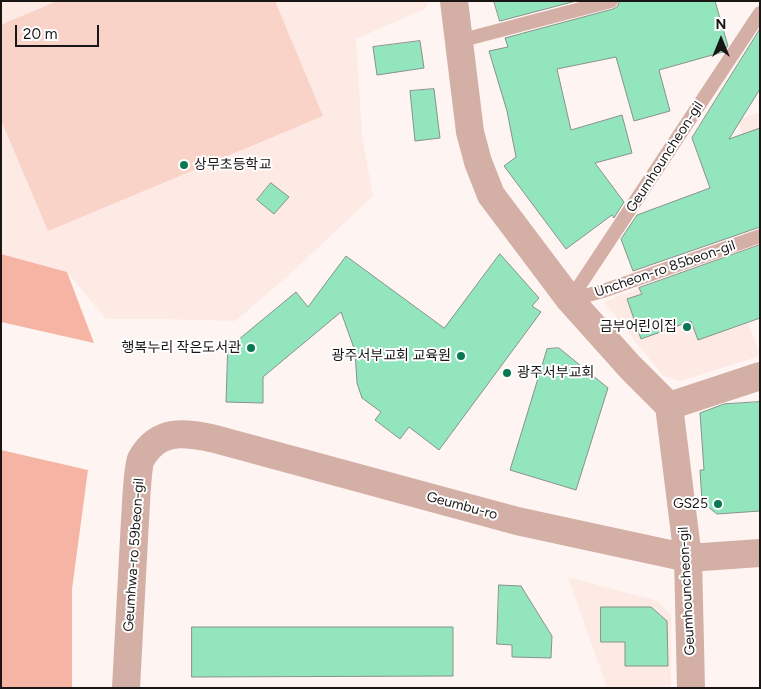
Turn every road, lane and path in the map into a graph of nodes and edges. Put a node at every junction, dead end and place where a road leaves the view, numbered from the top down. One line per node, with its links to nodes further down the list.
1 (454, 1): 4 (street)
2 (611, 1): 4 (lane)
3 (760, 14): 6 (lane, Geumhouncheon-gil)
4 (459, 41): 6 (street)
5 (760, 236): 6 (lane, Uncheon-ro 85beon-gil)
6 (570, 300): 8 (street)
7 (760, 376): 8 (street)
8 (669, 406): 11 (street, Geumhouncheon-gil)
9 (168, 435): 11 (street, Geumbu-ro); 12 (street, Geumhwa-ro 59beon-gil)
10 (760, 554): 11 (street, Geumbu-ro)
11 (688, 558): 13 (street, Geumhouncheon-gil)
12 (126, 688)
13 (692, 688)

